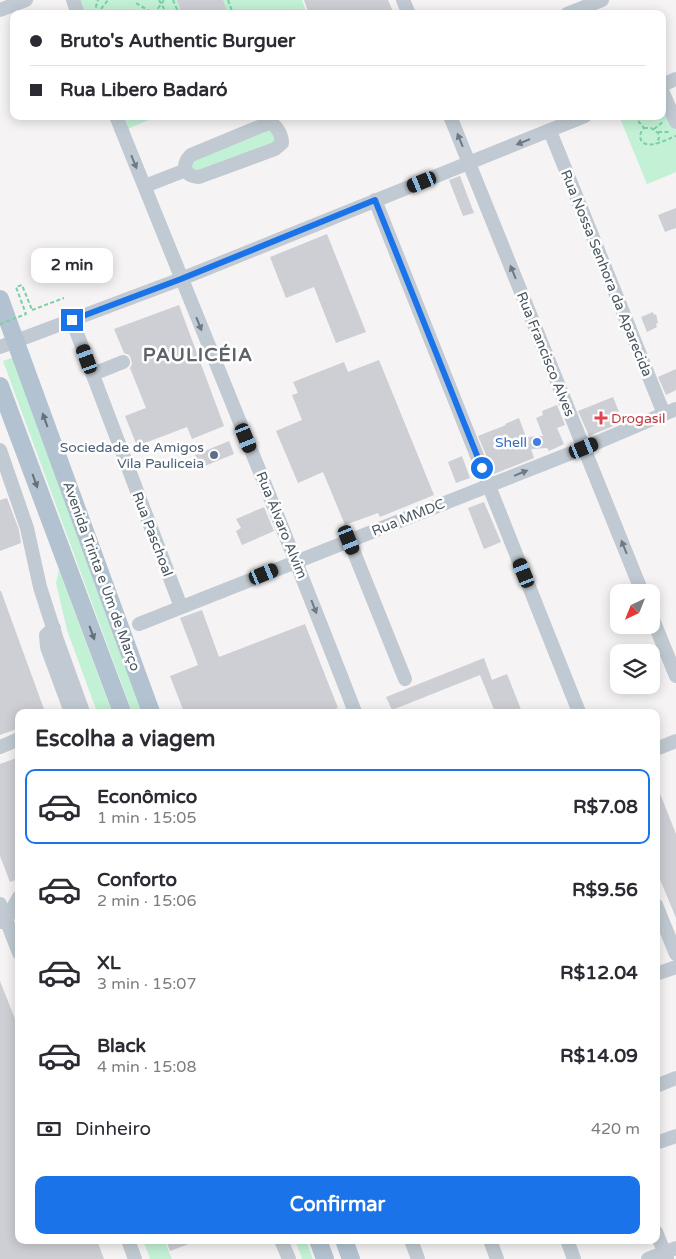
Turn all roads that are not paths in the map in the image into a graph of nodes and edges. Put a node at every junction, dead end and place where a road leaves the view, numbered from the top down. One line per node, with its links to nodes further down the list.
1 (26, 0): 3 (street)
2 (602, 0): 4 (street)
3 (0, 10)
4 (577, 10)
5 (666, 100): 9 (street)
6 (118, 120): 13 (street, Rua Álvaro Alvim, one-way to 13)
7 (452, 120): 11 (street, Rua Francisco Alves, one-way to 7)
8 (575, 120): 10 (street)
9 (676, 122)
10 (550, 131): 11 (street, one-way to 11); 22 (street, Rua Nossa Senhora da Aparecida)
11 (469, 163): 14 (street); 23 (street, Rua Francisco Alves, one-way to 11)
12 (186, 170): 12 (street); 13 (street)
13 (145, 186): 15 (street, Rua Álvaro Alvim)
14 (375, 200): 15 (street); 25 (street)
15 (181, 279): 17 (street); 27 (street, Rua Álvaro Alvim, one-way to 27)
16 (0, 300): 18 (main road, Avenida Trinta e Um de Março)
17 (72, 320): 18 (street); 20 (street, Rua Paschoal)
18 (8, 344): 38 (main road, Avenida Trinta e Um de Março, one-way to 18)
19 (122, 362): 20 (street)
20 (93, 374): 29 (street, Rua Paschoal)
21 (0, 386): 37 (main road, Avenida Trinta e Um de Março, one-way to 37)
22 (670, 412): 23 (street, Rua MMDC)
23 (584, 448): 25 (street, Rua MMDC, one-way to 23); 28 (street, Rua Francisco Alves, one-way to 23)
24 (1, 459): 31 (street)
25 (489, 485): 26 (street, Rua MMDC); 40 (street)
26 (349, 540): 27 (street, Rua MMDC); 34 (street)
27 (297, 561): 29 (street, Rua MMDC); 39 (street, Rua Álvaro Alvim, one-way to 39)
28 (639, 584)
29 (181, 607): 30 (street, Rua MMDC)
30 (139, 624)
31 (54, 628): 35 (street); 36 (street)
32 (659, 634): 33 (street)
33 (676, 676)
34 (405, 679)
35 (70, 709)
36 (82, 709)
37 (121, 709)
38 (150, 709)
39 (354, 709)
40 (579, 709)
41 (15, 741): 43 (street)
42 (676, 741): 44 (street)
43 (0, 747)
44 (660, 747)
45 (15, 897): 47 (street)
46 (15, 902): 49 (street)
47 (0, 903): 49 (street)
48 (660, 915): 51 (street)
49 (3, 921): 50 (street)
50 (15, 945)
51 (676, 954)
52 (676, 966): 53 (street)
53 (660, 972)
54 (676, 1078): 55 (street)
55 (660, 1084)
56 (676, 1136): 57 (street)
57 (660, 1142)
58 (660, 1238): 66 (street)
59 (129, 1244): 67 (street)
60 (283, 1244): 68 (street)
61 (319, 1244): 69 (main road)
62 (346, 1244): 70 (main road)
63 (412, 1244): 71 (street)
64 (492, 1244): 72 (street)
65 (568, 1244): 73 (street)
66 (669, 1253): 74 (street)
67 (135, 1259)
68 (289, 1259)
69 (325, 1259)
70 (352, 1259)
71 (418, 1259)
72 (498, 1259)
73 (574, 1259)
74 (648, 1259)

